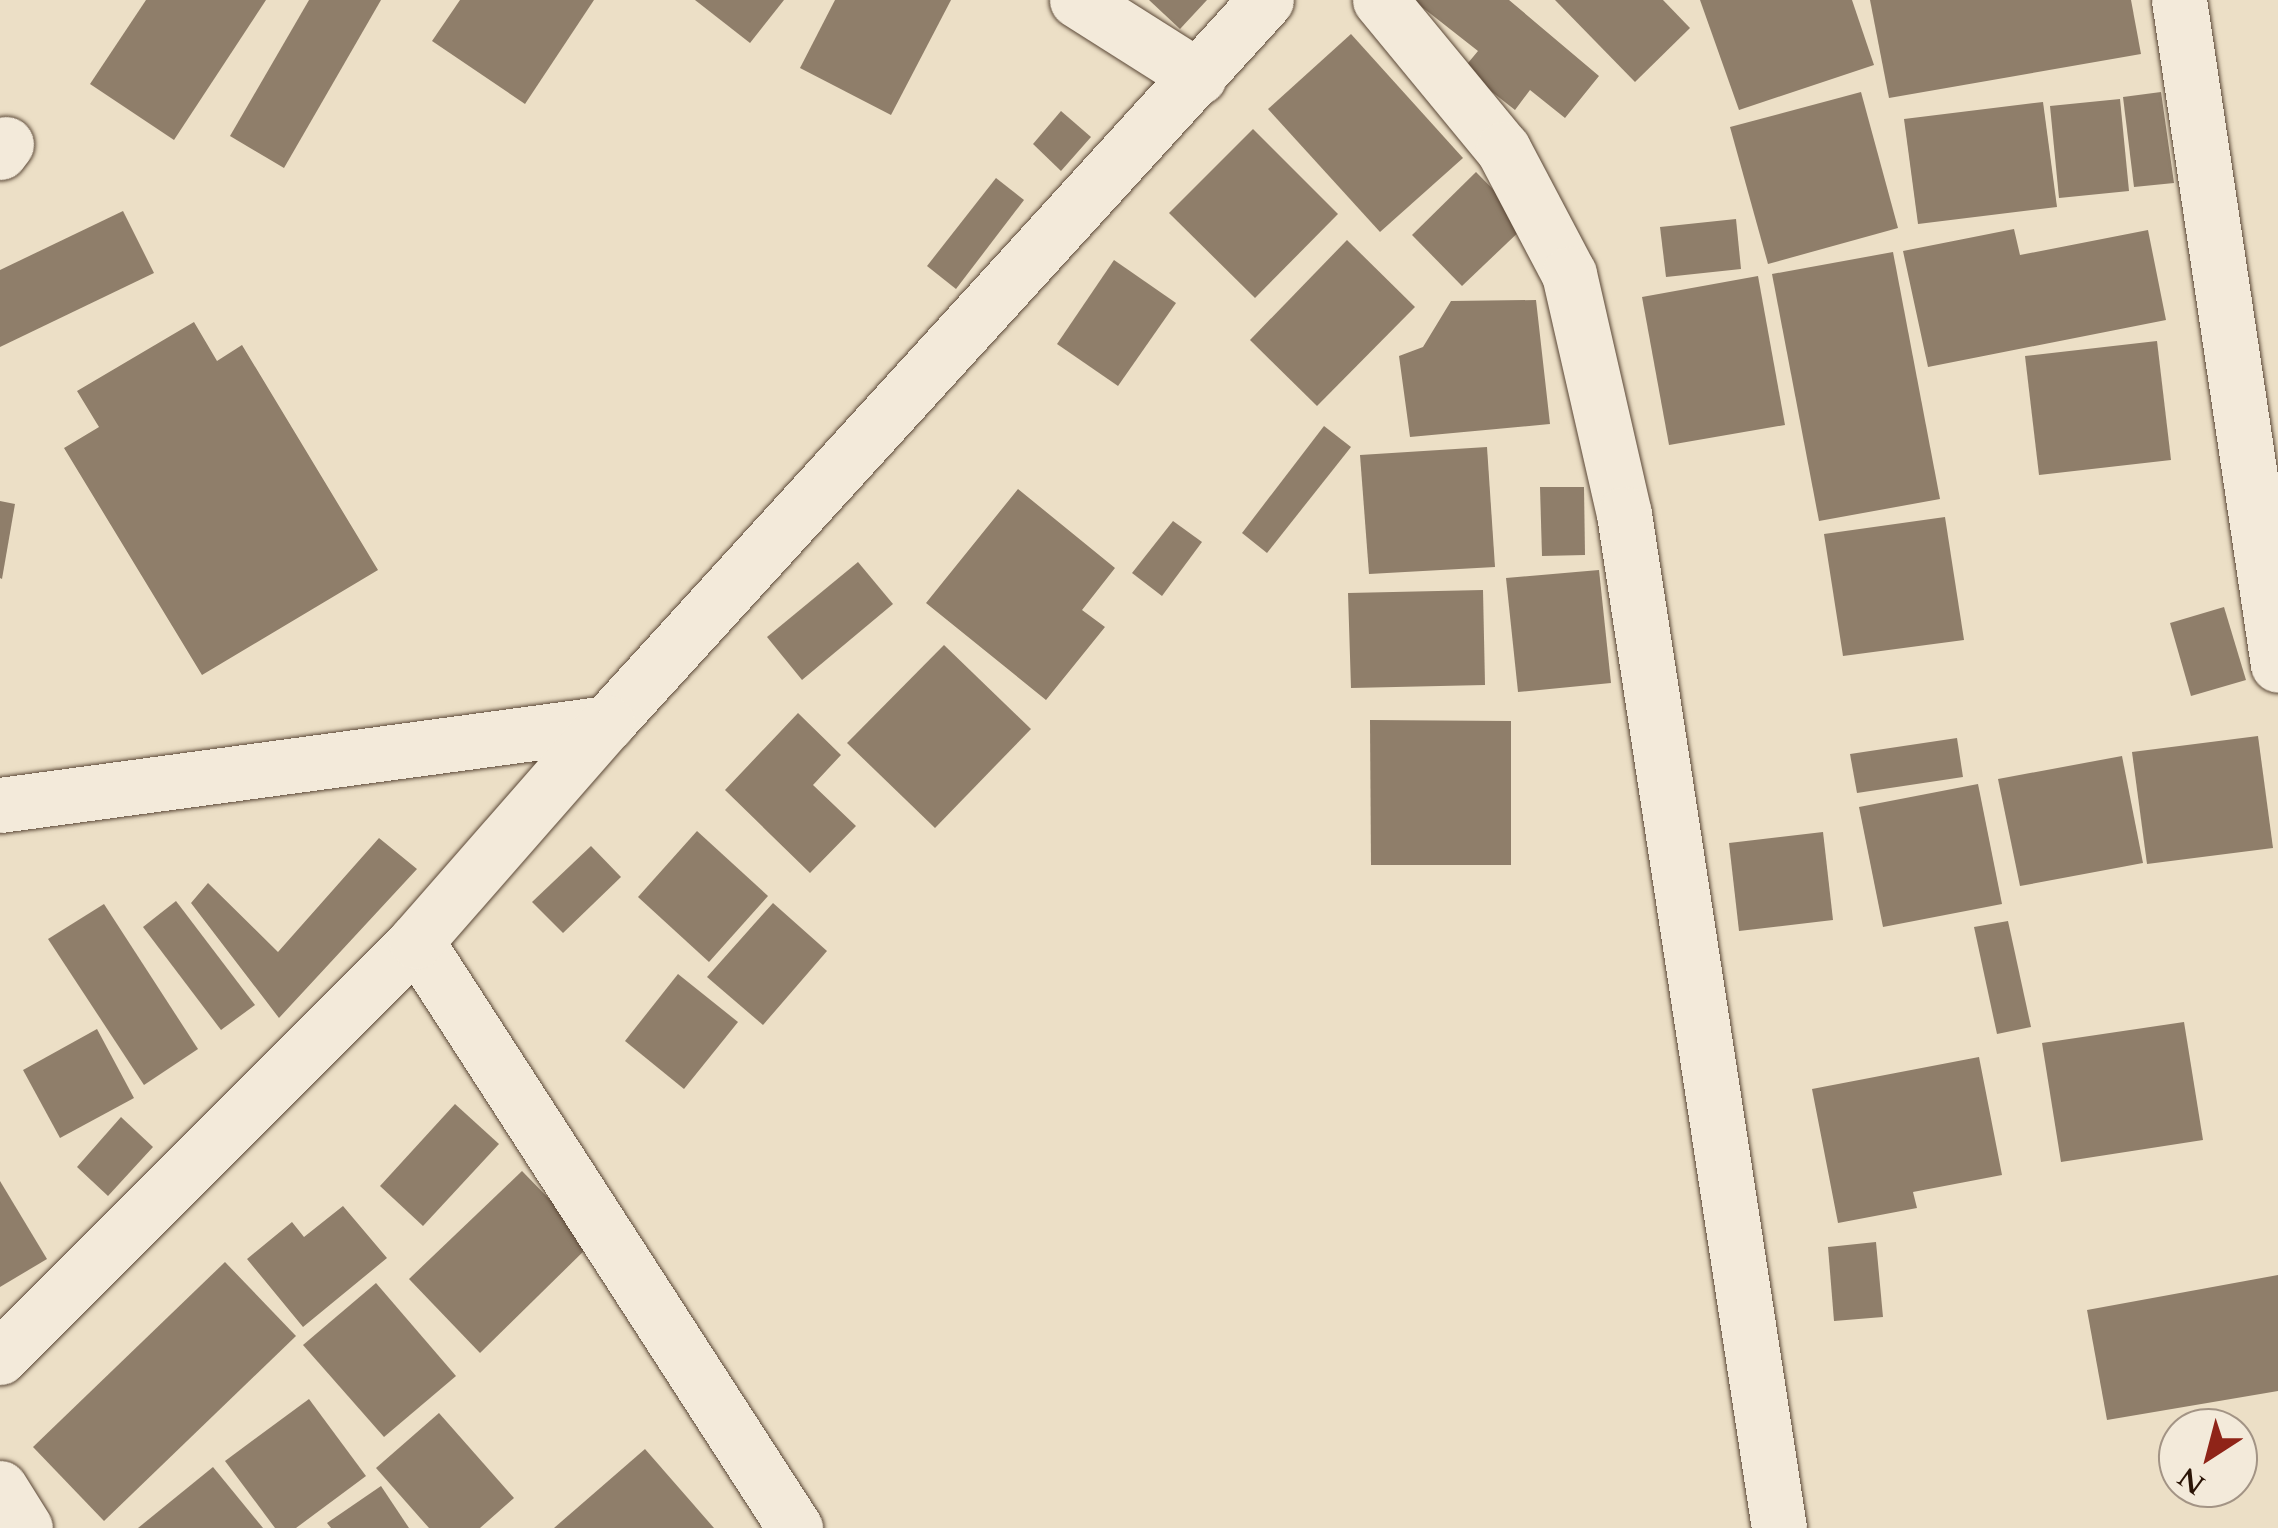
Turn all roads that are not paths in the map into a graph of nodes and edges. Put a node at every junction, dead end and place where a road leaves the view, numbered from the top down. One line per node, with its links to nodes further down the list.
1 (1078, 0): 5 (street)
2 (1266, 0): 5 (street)
3 (1380, 0): 14 (street)
4 (2179, 0): 6 (street)
5 (1200, 77): 7 (street)
6 (2278, 664)
7 (607, 723): 8 (street); 9 (street)
8 (0, 805)
9 (416, 941): 10 (street); 13 (street)
10 (0, 1357)
11 (0, 1488): 12 (street)
12 (25, 1528)
13 (795, 1528)
14 (1779, 1528)

